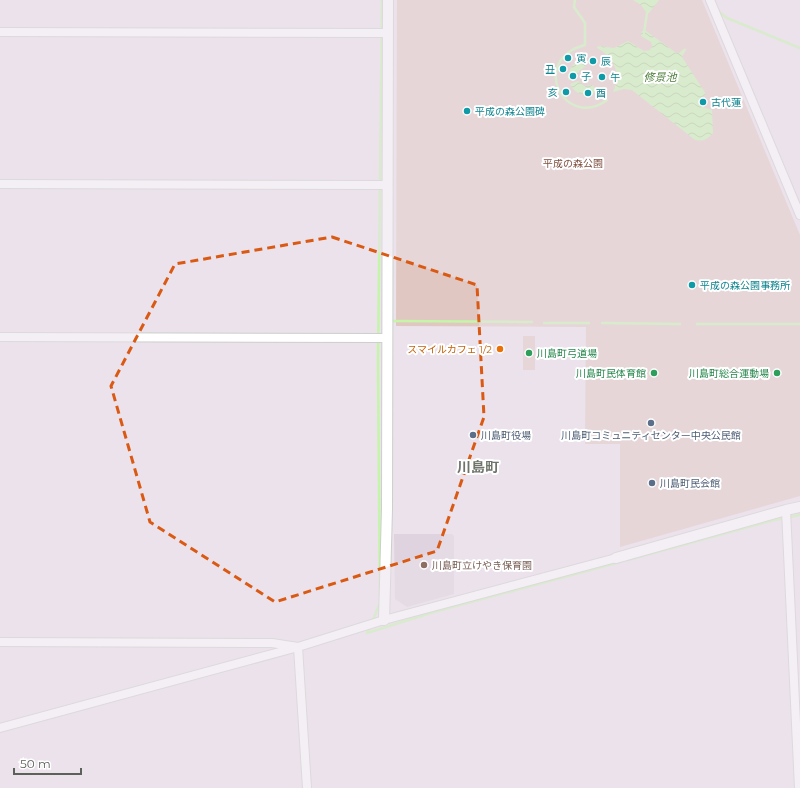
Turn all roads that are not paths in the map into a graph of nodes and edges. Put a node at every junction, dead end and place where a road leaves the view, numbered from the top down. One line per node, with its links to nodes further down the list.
1 (388, 0): 4 (street)
2 (710, 0): 7 (street)
3 (0, 32): 4 (street)
4 (388, 33): 6 (street)
5 (0, 184): 6 (street)
6 (388, 185): 9 (street)
7 (800, 215)
8 (0, 337): 9 (street)
9 (387, 338): 13 (street)
10 (800, 507): 11 (street)
11 (786, 510): 12 (street); 18 (street)
12 (616, 558): 13 (street)
13 (384, 620): 15 (street)
14 (0, 642): 15 (street)
15 (298, 647): 16 (street); 17 (street)
16 (0, 728)
17 (307, 788)
18 (799, 788)

